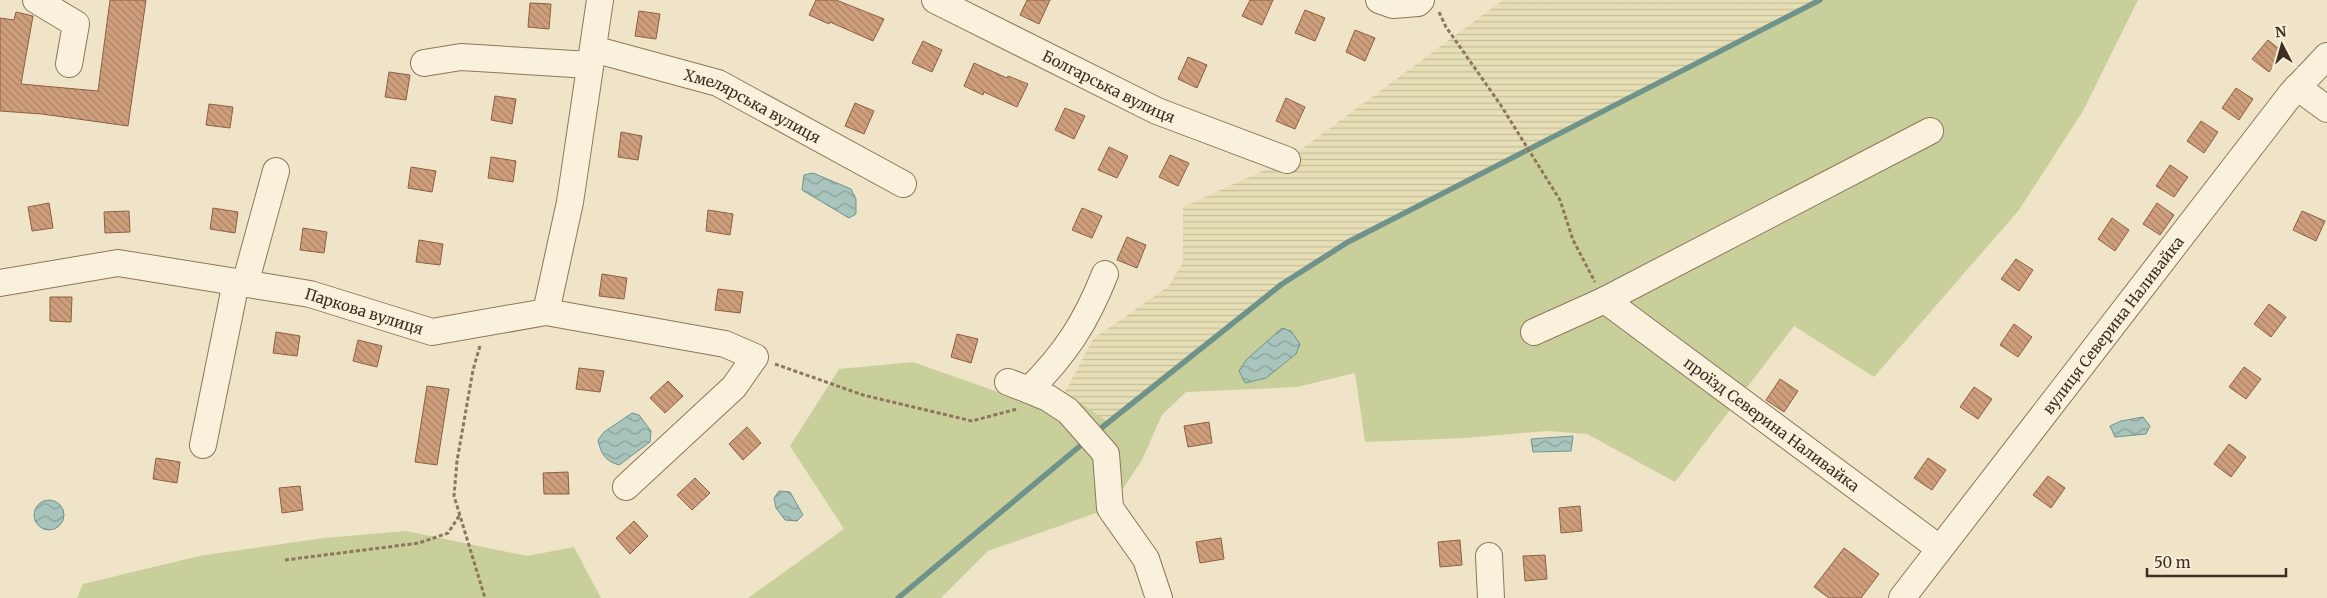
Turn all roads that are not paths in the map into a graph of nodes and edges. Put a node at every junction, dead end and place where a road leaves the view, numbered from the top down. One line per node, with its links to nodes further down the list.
1 (36, 0): 9 (street)
2 (600, 0): 7 (street)
3 (935, 0): 13 (street, Болгарська вулиця)
4 (1379, 0): 5 (street)
5 (1429, 4)
6 (2327, 56): 10 (street, вулиця Северина Наливайка)
7 (591, 57): 8 (street, Хмелярська вулиця); 15 (street, Хмелярська вулиця); 20 (street)
8 (424, 63)
9 (70, 64)
10 (2297, 87): 11 (street); 24 (street, вулиця Северина Наливайка)
11 (2327, 108)
12 (1930, 131): 19 (street)
13 (1287, 160)
14 (276, 172): 18 (street)
15 (903, 184)
16 (1105, 274): 26 (street)
17 (0, 283): 18 (street, Паркова вулиця)
18 (240, 283): 20 (street, Паркова вулиця); 22 (street)
19 (1605, 300): 21 (street); 24 (street, проїзд Северина Наливайка)
20 (546, 312): 23 (street, Паркова вулиця)
21 (1534, 332)
22 (203, 445)
23 (626, 487)
24 (1939, 548): 28 (street, вулиця Северина Наливайка)
25 (1489, 556): 27 (street)
26 (1159, 598)
27 (1491, 598)
28 (1902, 598)

